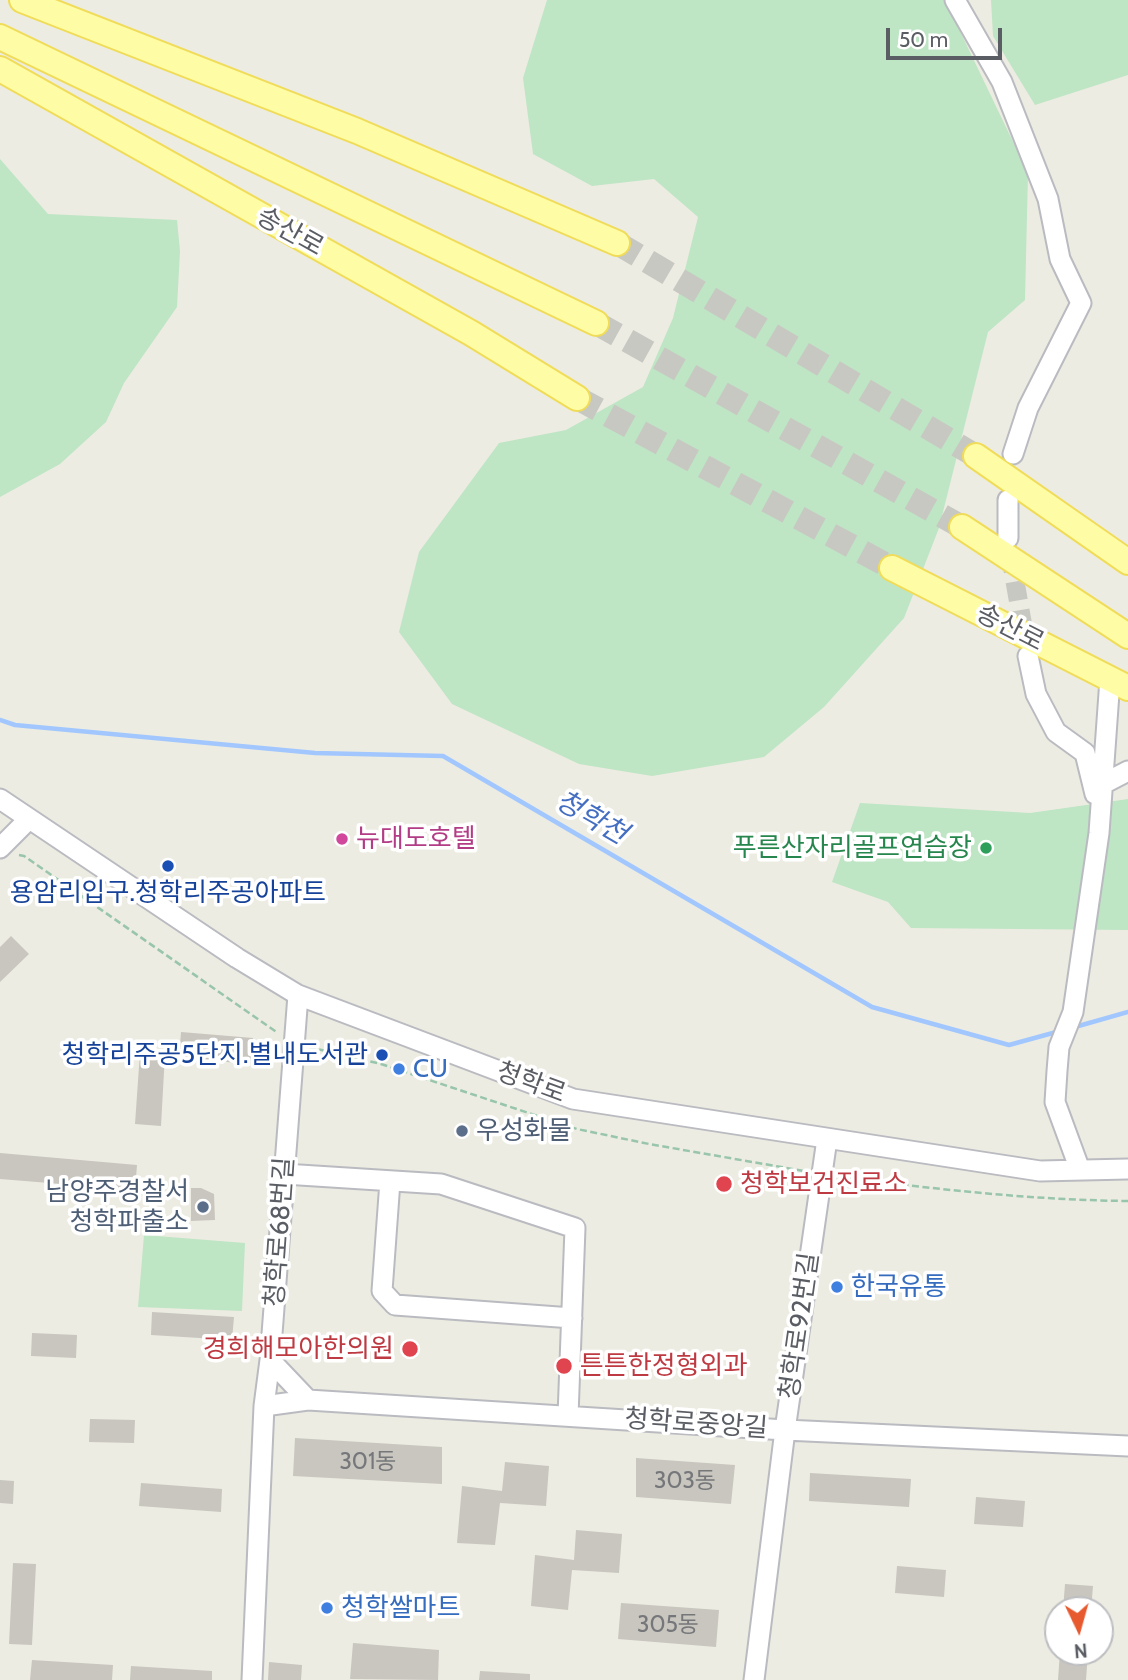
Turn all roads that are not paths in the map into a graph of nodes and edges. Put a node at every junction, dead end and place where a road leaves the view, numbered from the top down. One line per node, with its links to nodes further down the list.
1 (22, 0): 5 (main road)
2 (955, 0): 8 (street)
3 (0, 37): 6 (main road, 송산로)
4 (0, 69): 7 (main road, 송산로)
5 (617, 243)
6 (596, 323)
7 (578, 398)
8 (1013, 454)
9 (976, 456): 13 (main road)
10 (1008, 500): 12 (street)
11 (962, 527): 15 (main road, 송산로)
12 (1007, 538)
13 (1128, 562)
14 (892, 568): 17 (main road, 송산로)
15 (1128, 636)
16 (1028, 656): 21 (street)
17 (1119, 683): 19 (street)
18 (1128, 771): 19 (street)
19 (1101, 785): 21 (street)
20 (0, 799): 22 (street, 청학로)
21 (1100, 813): 27 (street)
22 (28, 820): 23 (street); 24 (street, 청학로)
23 (0, 848)
24 (298, 995): 25 (street, 청학로); 28 (street, 청학로68번길)
25 (827, 1139): 27 (street, 청학로); 35 (street, 청학로92번길)
26 (1128, 1169): 27 (street, 청학로)
27 (1080, 1170)
28 (284, 1174): 29 (street); 31 (street, 청학로68번길)
29 (390, 1181): 30 (street); 30 (street)
30 (572, 1318): 34 (street)
31 (270, 1360): 32 (street); 33 (street, 청학로68번길)
32 (308, 1400): 33 (street, 청학로중앙길); 34 (street, 청학로중앙길)
33 (264, 1406): 37 (street, 청학로68번길)
34 (568, 1416): 35 (street, 청학로중앙길)
35 (785, 1430): 36 (street, 청학로중앙길); 38 (street, 청학로92번길)
36 (1128, 1446)
37 (252, 1680)
38 (754, 1680)

